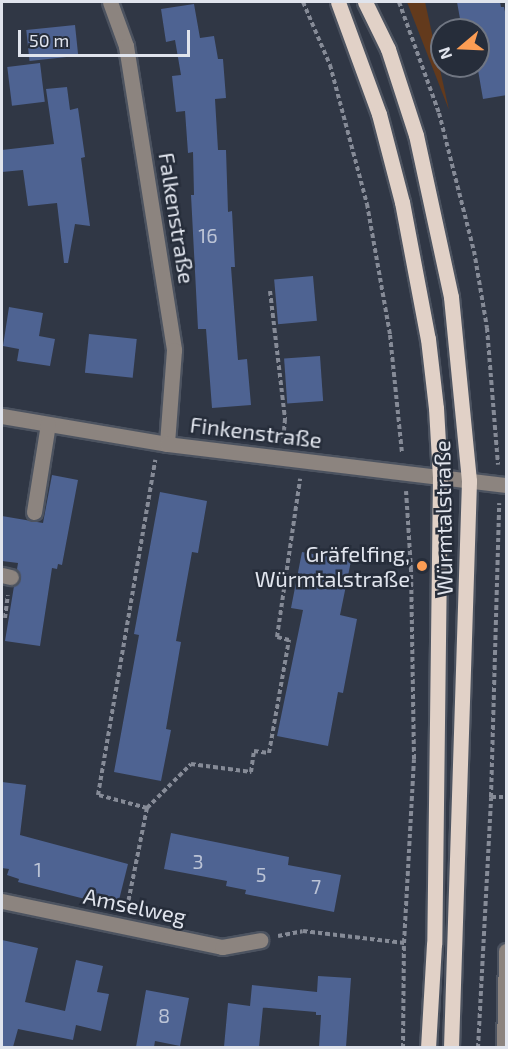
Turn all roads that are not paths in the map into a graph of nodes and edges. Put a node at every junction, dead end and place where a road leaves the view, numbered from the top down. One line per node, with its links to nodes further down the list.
1 (110, 2): 6 (street, Falkenstraße)
2 (338, 2): 7 (main road, Würmtalstraße)
3 (365, 2): 8 (main road, Würmtalstraße)
4 (2, 416): 5 (street, Finkenstraße)
5 (48, 424): 6 (street, Finkenstraße); 10 (street)
6 (162, 444): 7 (street, Finkenstraße)
7 (440, 477): 8 (street, Finkenstraße); 14 (main road, Würmtalstraße)
8 (469, 481): 9 (street, Finkenstraße); 15 (main road, Würmtalstraße)
9 (507, 485)
10 (34, 512)
11 (2, 901): 12 (street, Amselweg)
12 (260, 940)
13 (507, 951): 16 (street)
14 (428, 1047)
15 (451, 1047)
16 (504, 1047)

